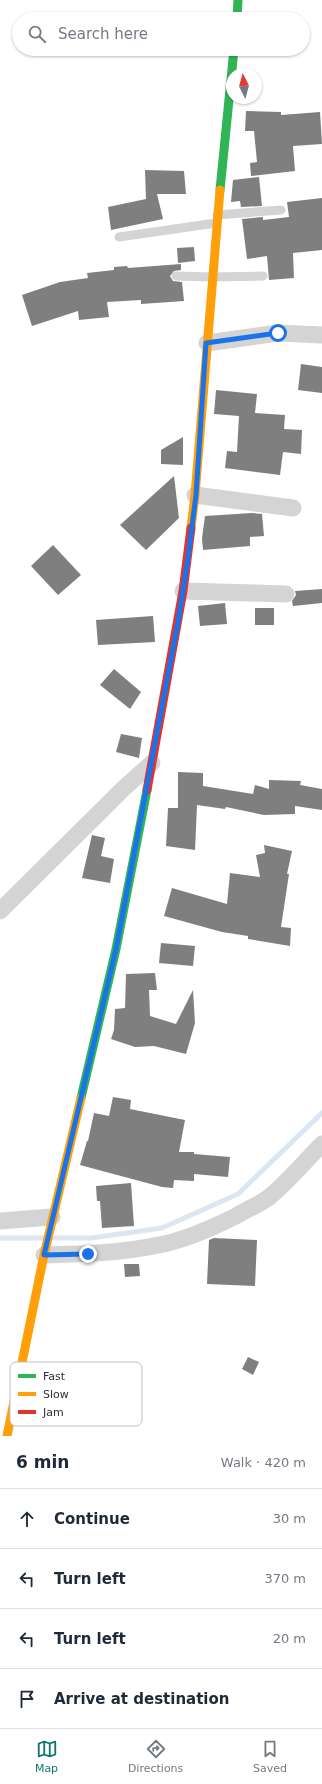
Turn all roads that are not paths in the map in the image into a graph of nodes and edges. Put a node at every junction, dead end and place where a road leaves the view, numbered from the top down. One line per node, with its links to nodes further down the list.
1 (238, 0): 2 (street)
2 (237, 12)
3 (233, 56): 5 (street)
4 (281, 210): 5 (lane)
5 (216, 219): 6 (lane); 9 (street)
6 (119, 237)
7 (176, 276): 9 (lane)
8 (263, 276): 9 (lane)
9 (212, 278): 11 (street)
10 (322, 335): 11 (street)
11 (206, 343): 12 (street)
12 (196, 495): 13 (street); 14 (street)
13 (294, 508)
14 (183, 591): 15 (street); 16 (street)
15 (286, 594)
16 (152, 763): 17 (street); 19 (street)
17 (0, 911)
18 (322, 1144): 21 (street)
19 (52, 1218): 20 (street); 21 (street)
20 (0, 1221)
21 (44, 1255): 22 (street)
22 (23, 1362)
23 (10, 1426): 24 (street)
24 (8, 1436)

